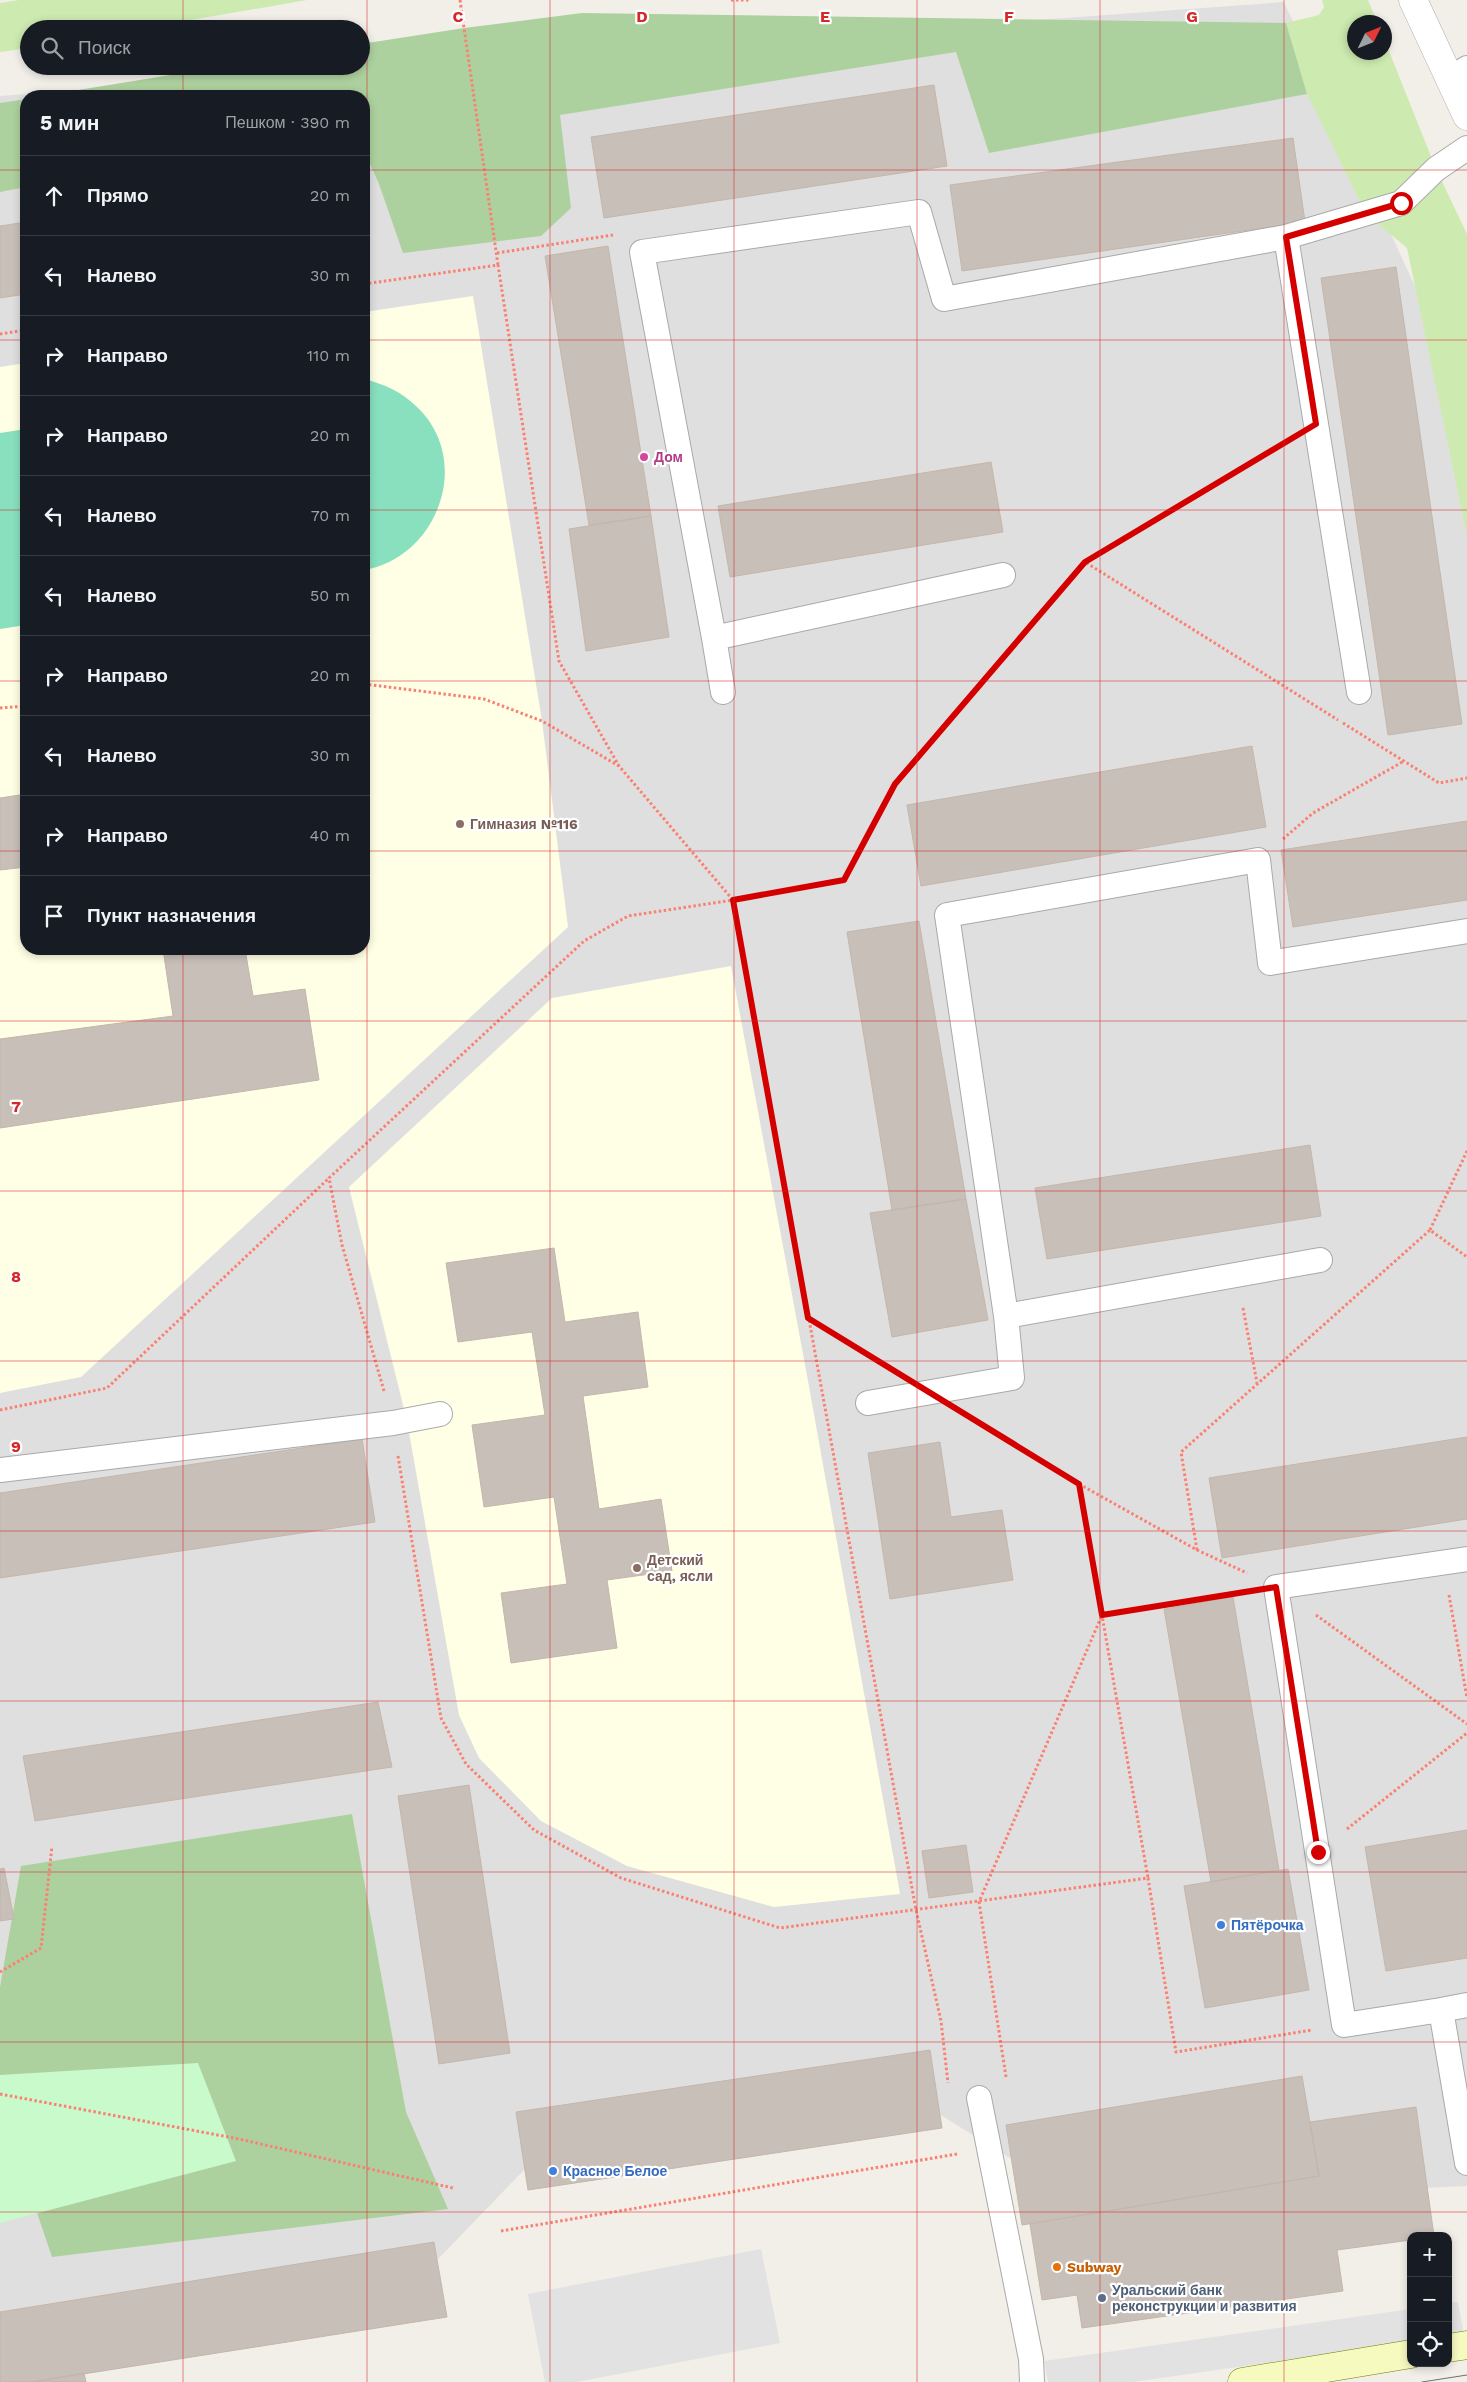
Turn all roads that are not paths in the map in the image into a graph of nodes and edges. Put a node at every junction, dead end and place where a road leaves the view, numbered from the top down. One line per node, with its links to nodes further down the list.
1 (1413, 0): 2 (street)
2 (1458, 73): 3 (street)
3 (1467, 116)
4 (1467, 148): 5 (lane)
5 (1286, 237): 7 (lane); 9 (lane)
6 (1003, 575): 7 (lane)
7 (714, 638): 8 (lane)
8 (722, 692)
9 (1359, 692)
10 (1467, 931): 12 (lane)
11 (1320, 1260): 12 (lane)
12 (1006, 1316): 13 (lane)
13 (868, 1403)
14 (440, 1414): 15 (lane)
15 (0, 1470)
16 (1467, 1559): 18 (lane)
17 (1467, 2005): 18 (lane)
18 (1441, 2010): 20 (lane)
19 (980, 2098): 24 (lane)
20 (1467, 2163)
21 (1467, 2345): 22 (street)
22 (1452, 2347)
23 (1407, 2355): 25 (street)
24 (1032, 2382)
25 (1242, 2382)

